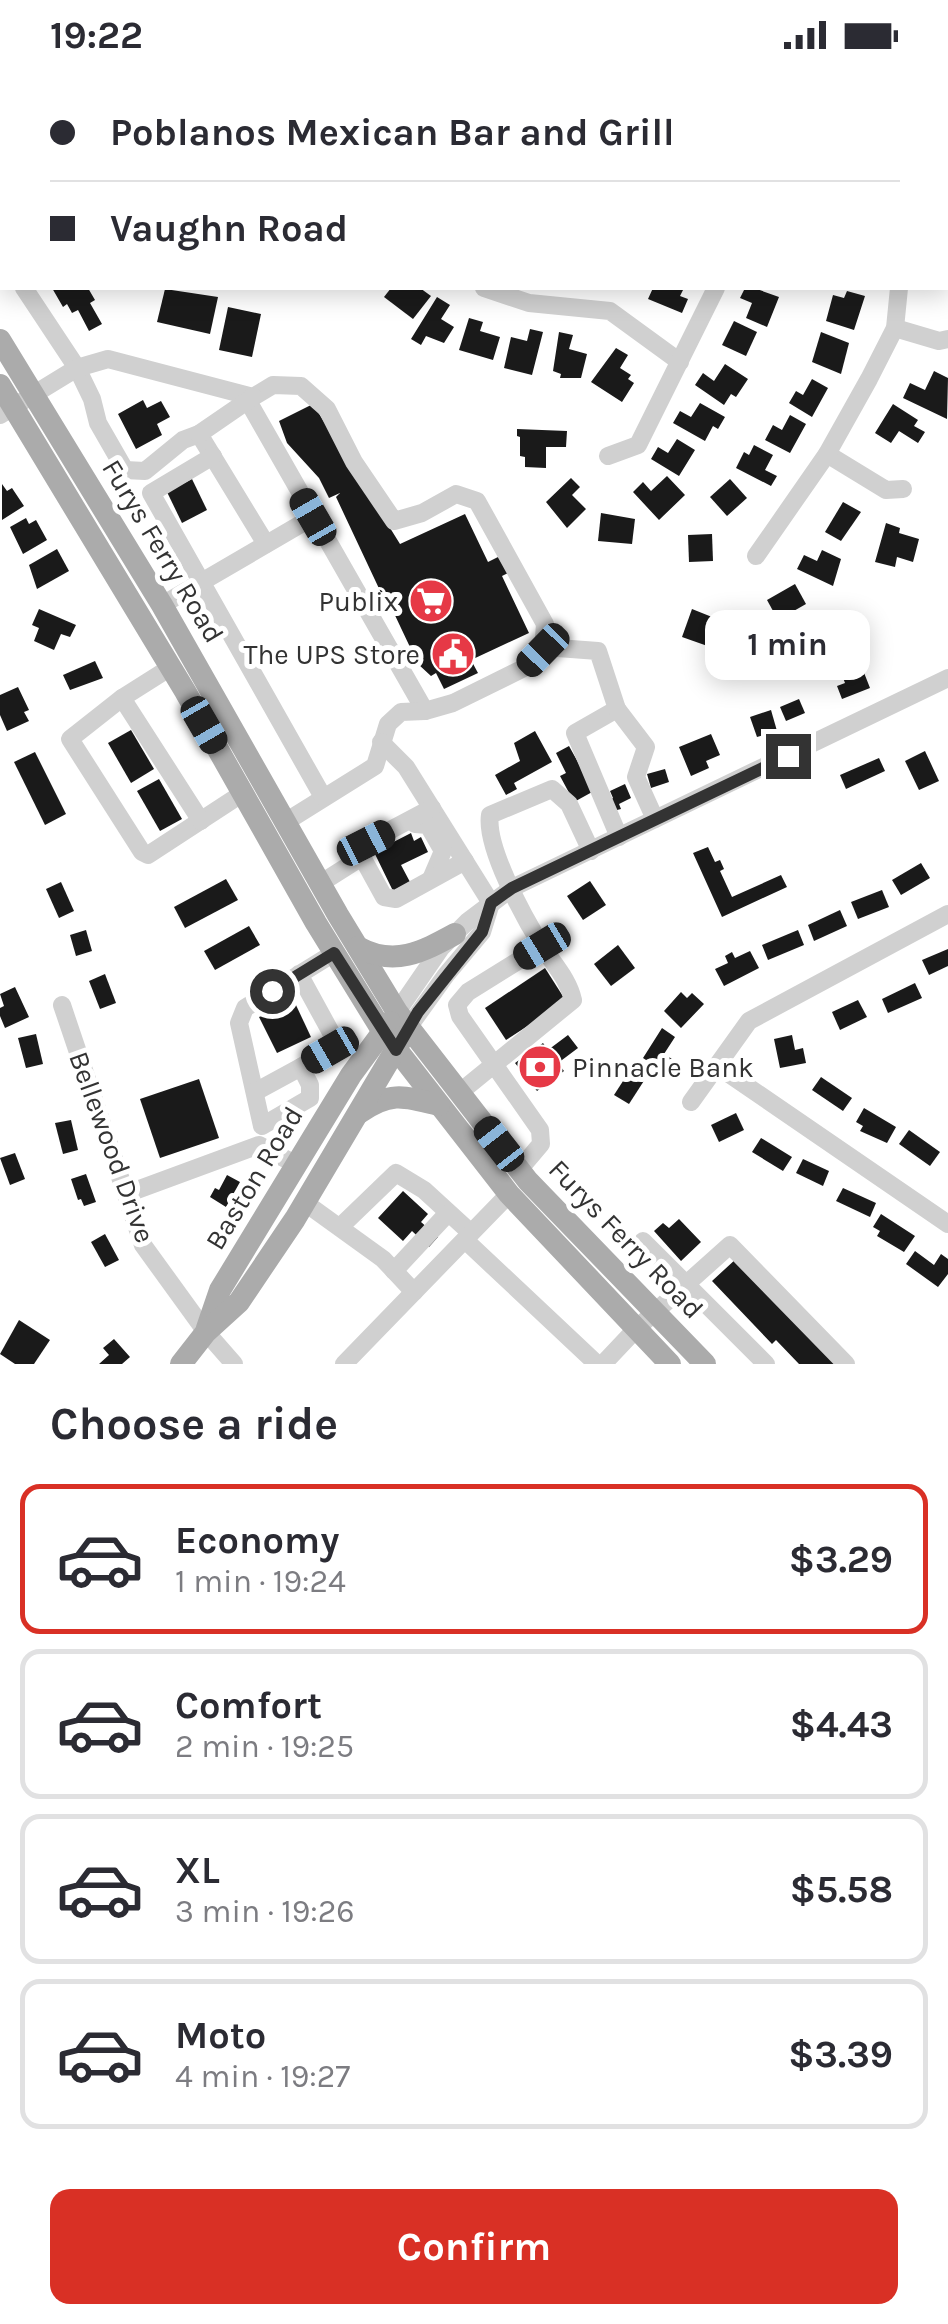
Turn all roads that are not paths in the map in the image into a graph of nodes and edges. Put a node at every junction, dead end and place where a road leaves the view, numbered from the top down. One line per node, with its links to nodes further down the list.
1 (25, 290): 9 (street)
2 (490, 290): 8 (street)
3 (715, 290): 8 (street)
4 (899, 290): 5 (street)
5 (895, 328): 6 (street); 14 (street)
6 (948, 339)
7 (0, 340): 12 (main road, Furys Ferry Road)
8 (680, 362): 16 (street)
9 (76, 368): 11 (street); 12 (street); 13 (street)
10 (0, 385): 12 (main road, Furys Ferry Road)
11 (251, 399): 13 (street); 18 (street); 23 (street)
12 (16, 406): 22 (main road, Furys Ferry Road); 24 (main road, Furys Ferry Road)
13 (199, 434): 15 (street)
14 (826, 454): 17 (street); 20 (street)
15 (213, 456): 19 (street); 21 (street)
16 (608, 456)
17 (903, 490)
18 (313, 517): 19 (street); 28 (street)
19 (266, 544): 21 (street)
20 (756, 556)
21 (203, 582): 22 (street); 31 (street)
22 (162, 606): 35 (main road, Furys Ferry Road)
23 (544, 648): 27 (street); 28 (street)
24 (171, 667): 26 (street); 30 (main road, Furys Ferry Road)
25 (948, 678): 33 (street)
26 (122, 698): 34 (street); 34 (street)
27 (617, 709): 33 (street); 37 (street)
28 (425, 710): 29 (street)
29 (381, 742): 31 (street); 32 (street)
30 (243, 793): 34 (street); 48 (main road, Furys Ferry Road)
31 (323, 797): 35 (street)
32 (432, 808): 36 (street); 40 (street)
33 (656, 819): 37 (street)
34 (201, 821)
35 (287, 822): 42 (main road, Furys Ferry Road)
36 (403, 824): 39 (street); 41 (street)
37 (619, 837): 38 (street)
38 (591, 850): 43 (street); 43 (street)
39 (362, 857): 41 (street); 42 (street)
40 (464, 861): 41 (street); 44 (street)
41 (431, 880)
42 (321, 883): 48 (main road, Furys Ferry Road)
43 (512, 888): 44 (street); 47 (street)
44 (491, 903): 46 (street); 51 (street)
45 (948, 914): 55 (street)
46 (456, 934): 48 (main road); 51 (street)
47 (542, 946): 53 (street); 53 (street)
48 (346, 950): 49 (street); 51 (main road, Furys Ferry Road); 52 (main road, Furys Ferry Road)
49 (299, 974): 54 (street); 56 (street)
50 (62, 1006): 63 (street, Bellewood Drive)
51 (403, 1020): 52 (main road, Baston Road); 57 (main road, Furys Ferry Road)
52 (389, 1041): 57 (main road, Furys Ferry Road); 59 (main road, Baston Road); 61 (main road, Baston Road)
53 (493, 1065): 57 (street); 62 (street)
54 (300, 1067): 56 (street); 60 (street)
55 (719, 1067): 58 (street); 67 (street)
56 (254, 1092): 60 (street)
57 (449, 1099): 59 (main road); 62 (main road, Furys Ferry Road); 64 (main road, Furys Ferry Road)
58 (690, 1102)
59 (356, 1115): 65 (main road, Baston Road)
60 (261, 1136): 61 (street); 63 (street)
61 (297, 1165): 76 (main road, Baston Road)
62 (519, 1170): 74 (main road, Furys Ferry Road)
63 (126, 1194): 76 (street, Bellewood Drive)
64 (509, 1194): 69 (street); 75 (main road, Furys Ferry Road)
65 (304, 1202): 68 (street); 76 (main road, Baston Road)
66 (447, 1214): 68 (street); 69 (street); 71 (street)
67 (948, 1224)
68 (340, 1227): 71 (street)
69 (468, 1236): 73 (street); 77 (street)
70 (643, 1240): 72 (street)
71 (394, 1270): 73 (street)
72 (686, 1283): 74 (street); 83 (street); 84 (street)
73 (414, 1292): 80 (street)
74 (655, 1312): 75 (street); 82 (main road, Furys Ferry Road)
75 (636, 1329): 77 (street); 81 (main road, Furys Ferry Road)
76 (206, 1332): 78 (main road, Baston Road); 79 (street, Bellewood Drive)
77 (607, 1362)
78 (182, 1364)
79 (234, 1364)
80 (344, 1364)
81 (670, 1364)
82 (705, 1364)
83 (766, 1364)
84 (846, 1364)

